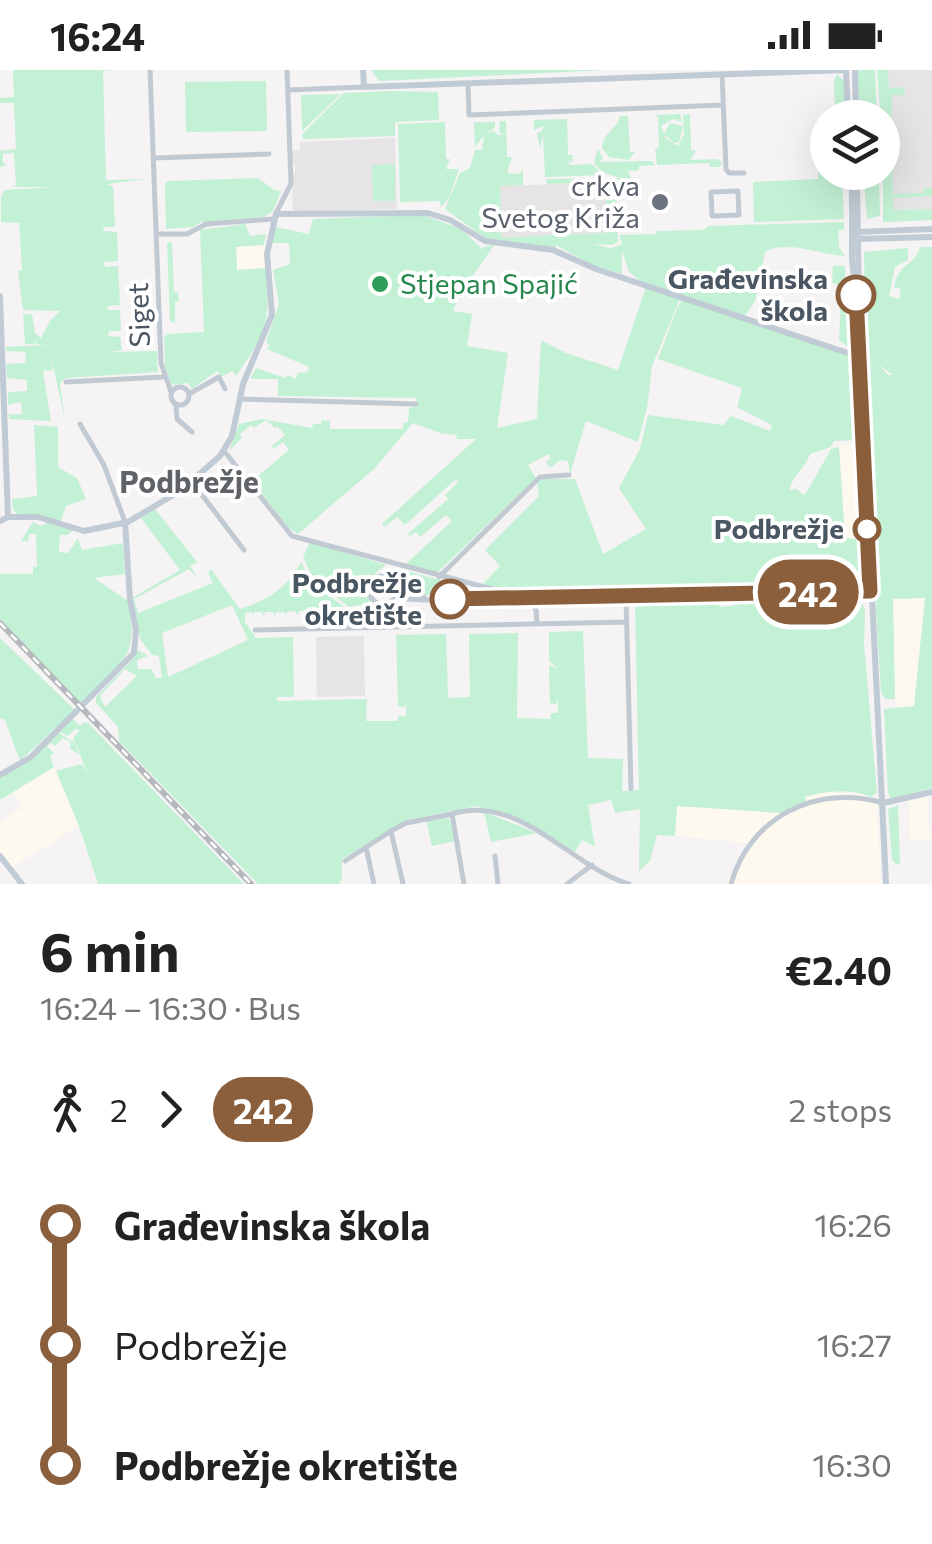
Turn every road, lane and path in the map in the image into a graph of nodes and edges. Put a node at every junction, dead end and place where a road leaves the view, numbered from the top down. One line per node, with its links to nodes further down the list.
1 (150, 70): 17 (street, Siget)
2 (287, 70): 9 (street)
3 (363, 70): 8 (street)
4 (846, 70): 6 (street); 10 (street); 11 (street)
5 (855, 70): 10 (street)
6 (722, 74): 7 (street); 13 (street)
7 (468, 84): 8 (street); 13 (street)
8 (364, 88): 9 (street)
9 (288, 90): 16 (street)
10 (856, 93): 12 (street)
11 (850, 100)
12 (855, 100)
13 (723, 105): 18 (street)
14 (269, 154): 17 (street)
15 (280, 154): 16 (street)
16 (290, 154): 21 (street)
17 (154, 158): 23 (street, Siget)
18 (744, 173)
19 (854, 190): 24 (street)
20 (710, 192): 20 (street)
21 (274, 216): 23 (street); 28 (street); 34 (street)
22 (932, 230): 24 (street)
23 (156, 234): 29 (street, Siget)
24 (856, 235): 25 (street); 28 (street)
25 (932, 237)
26 (0, 296): 27 (street)
27 (0, 318): 37 (street)
28 (860, 356): 47 (street)
29 (164, 376): 30 (street); 32 (street, Siget)
30 (66, 382)
31 (225, 389): 33 (street)
32 (171, 392): 33 (street); 36 (street)
33 (189, 394): 36 (street)
34 (240, 399): 35 (street); 40 (street)
35 (416, 404)
36 (176, 405): 39 (street)
37 (2, 420): 43 (street)
38 (80, 424): 44 (street)
39 (192, 432)
40 (224, 451): 42 (street); 46 (street)
41 (568, 475): 46 (street)
42 (192, 482): 44 (street); 45 (street)
43 (4, 519): 44 (street)
44 (126, 522): 60 (street)
45 (244, 550)
46 (440, 577): 49 (street)
47 (870, 591): 50 (street); 63 (street)
48 (396, 594): 51 (street); 53 (street); 54 (street)
49 (508, 594)
50 (626, 596): 52 (street); 56 (street)
51 (528, 598): 52 (street); 55 (street)
52 (545, 598): 55 (street)
53 (378, 603): 54 (street); 58 (street)
54 (388, 603): 58 (street)
55 (536, 610): 57 (street)
56 (626, 622): 57 (street); 61 (street)
57 (537, 624): 58 (street)
58 (384, 625): 59 (street)
59 (256, 630)
60 (0, 775)
61 (631, 789)
62 (932, 792): 63 (street)
63 (883, 803): 78 (street); 79 (street)
64 (452, 814): 65 (street); 70 (street); 74 (street)
65 (391, 831): 66 (street); 73 (street)
66 (366, 847): 69 (street); 72 (street)
67 (0, 856): 71 (street)
68 (495, 856): 75 (street)
69 (345, 861)
70 (592, 864): 76 (street); 77 (street)
71 (22, 884)
72 (374, 884)
73 (403, 884)
74 (464, 884)
75 (498, 884)
76 (567, 884)
77 (630, 884)
78 (731, 884)
79 (886, 884)

